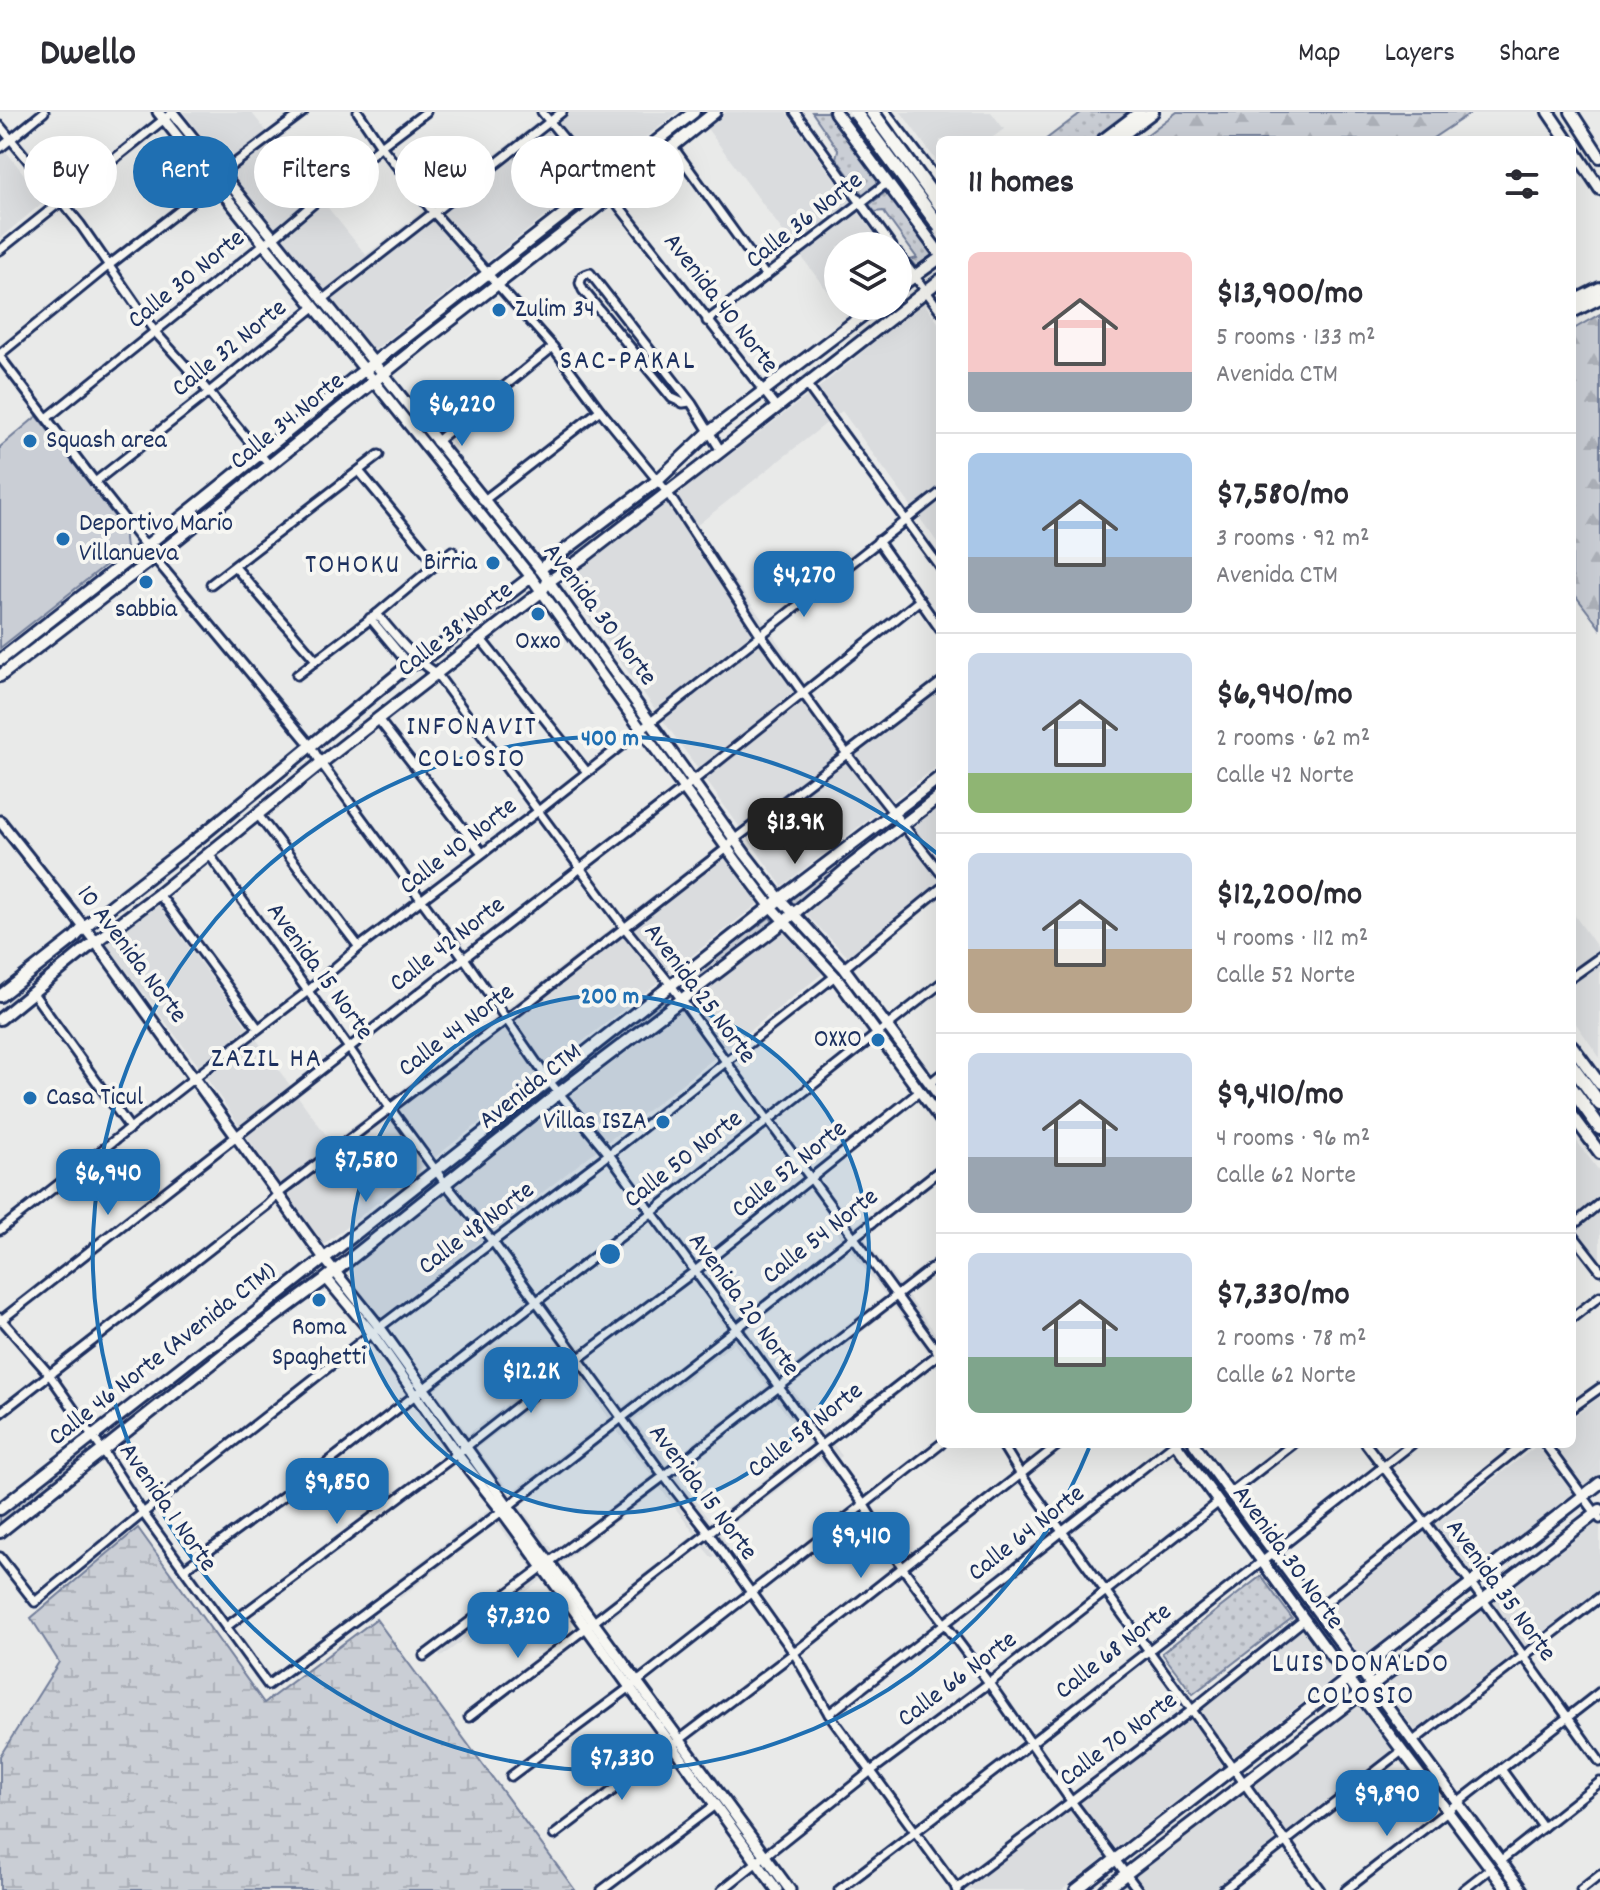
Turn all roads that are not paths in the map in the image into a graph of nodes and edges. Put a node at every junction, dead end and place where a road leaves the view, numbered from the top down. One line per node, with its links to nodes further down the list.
1 (44, 112): 29 (street)
2 (303, 112): 36 (street)
3 (358, 112): 30 (street)
4 (426, 112): 30 (street, Calle 30 Norte)
5 (542, 112): 19 (street, Avenida 40 Norte)
6 (562, 112): 19 (street, Calle 32 Norte)
7 (694, 112): 24 (main road, Calle 34 Norte)
8 (795, 112): 45 (street)
9 (835, 112): 39 (main road)
10 (855, 112): 54 (highway, bridge)
11 (872, 112): 43 (highway, bridge)
12 (884, 112): 38 (main road)
13 (1140, 112): 25 (main road)
14 (1152, 112): 26 (main road)
15 (1548, 112): 27 (main road)
16 (1571, 112): 35 (main road)
17 (168, 113): 21 (street); 22 (street); 33 (street)
18 (712, 113): 28 (main road, Calle 34 Norte)
19 (550, 121): 23 (street, Avenida 40 Norte); 53 (street, Calle 32 Norte)
20 (0, 126): 29 (street)
21 (182, 136)
22 (189, 136)
23 (562, 136)
24 (664, 136)
25 (1108, 136)
26 (1121, 136)
27 (1564, 136)
28 (684, 137)
29 (10, 140): 31 (street); 34 (street)
30 (381, 146): 53 (street); 56 (street, Calle 30 Norte)
31 (0, 148)
32 (1576, 153): 40 (main road)
33 (117, 154)
34 (24, 156)
35 (1600, 157)
36 (238, 161)
37 (684, 162): 63 (street)
38 (936, 180)
39 (888, 182): 44 (main road); 45 (street, Calle 36 Norte)
40 (1600, 189)
41 (936, 191): 44 (main road)
42 (238, 196): 56 (street)
43 (936, 200)
44 (902, 203): 58 (main road)
45 (860, 204): 55 (street); 63 (street, Calle 36 Norte)
46 (51, 208): 57 (street)
47 (67, 208): 60 (street)
48 (183, 208): 60 (street)
49 (238, 208): 56 (street)
50 (573, 208): 62 (main road, Calle 34 Norte)
51 (595, 208): 66 (main road, Calle 34 Norte)
52 (620, 208): 75 (street, Avenida 40 Norte)
53 (434, 213): 62 (street); 71 (street, Calle 32 Norte)
54 (936, 222)
55 (881, 232)
56 (269, 241): 71 (street); 76 (street, Calle 30 Norte)
57 (0, 250)
58 (936, 250)
59 (936, 259): 64 (main road)
60 (108, 266): 76 (street); 78 (street)
61 (912, 273): 64 (street)
62 (488, 274): 66 (street); 79 (main road, Calle 34 Norte)
63 (766, 276): 75 (street, Calle 36 Norte)
64 (914, 276): 68 (street)
65 (936, 283): 68 (main road, Calle 38 Norte)
66 (497, 284): 77 (street); 80 (main road, Calle 34 Norte)
67 (1600, 288): 70 (main road)
68 (925, 290): 72 (street); 81 (main road, Calle 38 Norte)
69 (1600, 298): 73 (main road)
70 (1576, 300)
71 (318, 304): 79 (street, Avenida 30 Norte); 83 (street, Calle 32 Norte)
72 (936, 305)
73 (1576, 310)
74 (857, 320): 82 (main road, Calle 38 Norte)
75 (707, 321): 82 (street, Avenida 40 Norte)
76 (155, 332): 83 (street); 87 (street, Calle 30 Norte)
77 (553, 347): 86 (street); 89 (street)
78 (0, 355): 87 (street)
79 (369, 366): 80 (street, Avenida 30 Norte); 91 (main road, Calle 34 Norte)
80 (378, 378): 89 (street, Avenida 30 Norte); 93 (main road, Calle 34 Norte); 108 (street, Avenida 30 Norte)
81 (807, 385): 85 (main road, Calle 38 Norte); 100 (street, Avenida 40 Norte)
82 (763, 391): 85 (street, Avenida 40 Norte); 88 (main road, Calle 38 Norte)
83 (209, 392): 91 (street); 96 (street, Calle 32 Norte)
84 (690, 402): 84 (street); 88 (street)
85 (777, 408): 90 (main road, Calle 38 Norte)
86 (600, 410): 95 (street); 99 (street)
87 (47, 418): 96 (street)
88 (708, 433): 90 (street); 95 (main road, Calle 38 Norte)
89 (436, 442): 99 (street, Avenida 30 Norte)
90 (721, 451): 97 (main road, Calle 38 Norte)
91 (259, 455): 93 (street); 102 (main road, Calle 34 Norte)
92 (379, 455): 94 (street)
93 (269, 465): 104 (main road, Calle 34 Norte)
94 (359, 471): 106 (street); 107 (street)
95 (658, 480): 97 (street); 108 (main road, Calle 38 Norte)
96 (95, 482): 102 (street)
97 (667, 492): 109 (main road, Calle 38 Norte); 116 (street)
98 (936, 496): 100 (street, Calle 40 Norte)
99 (483, 501): 108 (street, Avenida 30 Norte)
100 (906, 520): 101 (street, Calle 40 Norte); 105 (street, Avenida 40 Norte)
101 (878, 541): 112 (street); 116 (street, Calle 40 Norte)
102 (146, 546): 104 (street); 115 (main road, Calle 34 Norte)
103 (452, 551): 106 (street)
104 (155, 557): 118 (main road, Calle 34 Norte); 130 (street)
105 (936, 561)
106 (436, 564): 113 (street)
107 (235, 567): 110 (street); 120 (street)
108 (535, 573): 109 (street, Avenida 30 Norte); 111 (street, Avenida 30 Norte); 121 (main road, Calle 38 Norte)
109 (548, 582): 111 (main road, Calle 38 Norte); 128 (street, Avenida 30 Norte)
110 (211, 584)
111 (541, 592): 117 (main road, Calle 38 Norte); 129 (street, Avenida 30 Norte)
112 (920, 600): 114 (street); 126 (street, Calle 42 Norte)
113 (373, 616): 120 (street); 121 (street, Avenida 25 Norte)
114 (936, 623)
115 (39, 629): 118 (main road); 119 (main road, Calle 34 Norte)
116 (760, 634): 126 (street); 128 (street, Calle 40 Norte)
117 (480, 638): 122 (main road, Calle 38 Norte); 133 (street)
118 (46, 640): 124 (main road, Calle 34 Norte)
119 (0, 660)
120 (316, 660): 123 (street)
121 (415, 664): 122 (street, Avenida 25 Norte); 130 (main road, Calle 38 Norte)
122 (436, 673): 127 (main road, Calle 38 Norte); 138 (street, Avenida 25 Norte)
123 (297, 675)
124 (0, 676)
125 (936, 686): 131 (street, Calle 44 Norte)
126 (803, 693): 131 (street); 135 (street, Calle 42 Norte)
127 (378, 719): 132 (main road, Calle 38 Norte); 146 (street)
128 (651, 722): 129 (street, Calle 40 Norte); 135 (street, Avenida 30 Norte)
129 (640, 729): 133 (street, Calle 40 Norte); 136 (street, Avenida 30 Norte)
130 (311, 746): 132 (street, Avenida 20 Norte); 143 (main road, Calle 38 Norte)
131 (847, 754): 139 (street); 144 (street, Calle 44 Norte)
132 (321, 763): 140 (main road, Calle 38 Norte); 152 (street, Avenida 20 Norte)
133 (587, 772): 138 (street, Calle 40 Norte)
134 (936, 780): 139 (main road, Avenida CTM)
135 (692, 781): 136 (street, Calle 42 Norte); 144 (street, Avenida 30 Norte)
136 (683, 789): 145 (street, Avenida 30 Norte); 148 (street, Calle 42 Norte)
137 (936, 799): 142 (main road, Avenida CTM)
138 (537, 812): 146 (street, Calle 40 Norte); 148 (street, Avenida 25 Norte)
139 (894, 812): 142 (street); 153 (main road, Avenida CTM)
140 (258, 815): 147 (main road, Calle 38 Norte); 159 (street)
141 (0, 821): 156 (street, 10 Avenida Norte)
142 (904, 824): 149 (street); 154 (main road, Avenida CTM)
143 (200, 837): 147 (main road); 156 (main road, Calle 38 Norte)
144 (735, 839): 145 (street, Calle 44 Norte); 153 (street, Avenida 30 Norte)
145 (727, 848): 153 (street, Avenida 30 Norte); 157 (street, Calle 44 Norte)
146 (482, 853): 152 (street, Calle 40 Norte)
147 (209, 854): 151 (main road, Calle 38 Norte); 167 (street, Avenida 15 Norte)
148 (581, 867): 157 (street, Avenida 25 Norte); 161 (street, Calle 42 Norte)
149 (936, 867)
150 (936, 892): 162 (street)
151 (159, 894): 158 (main road, Calle 38 Norte); 174 (street)
152 (422, 901): 159 (street, Calle 40 Norte); 161 (street, Avenida 20 Norte)
153 (776, 903): 154 (street); 155 (street); 165 (main road, Avenida CTM)
154 (793, 913): 155 (main road, Avenida CTM); 162 (street)
155 (785, 921): 164 (street); 170 (main road, Avenida CTM)
156 (84, 927): 158 (street, 10 Avenida Norte); 169 (main road, Calle 38 Norte)
157 (624, 927): 165 (street, Avenida 25 Norte); 172 (street, Calle 44 Norte)
158 (95, 941): 168 (main road, Calle 38 Norte); 181 (street, 10 Avenida Norte)
159 (359, 947): 167 (street, Calle 40 Norte)
160 (1600, 957): 163 (street)
161 (464, 958): 172 (street, Avenida 20 Norte); 176 (street, Calle 42 Norte)
162 (844, 968): 173 (street)
163 (1576, 974)
164 (835, 976): 175 (street); 178 (street, Calle 48 Norte)
165 (671, 985): 170 (street, Avenida 25 Norte); 182 (main road, Avenida CTM)
166 (936, 987): 173 (street, Calle 50 Norte)
167 (308, 991): 174 (street, Calle 40 Norte); 176 (street, Avenida 15 Norte)
168 (33, 993): 171 (main road, Calle 38 Norte); 193 (street)
169 (0, 996)
170 (681, 998): 178 (street, Avenida 25 Norte); 187 (main road, Avenida CTM)
171 (0, 1019)
172 (507, 1019): 182 (street, Avenida 20 Norte); 190 (street, Calle 44 Norte)
173 (887, 1025): 175 (street, Calle 50 Norte); 183 (street)
174 (258, 1028): 181 (street, Calle 40 Norte)
175 (878, 1034): 186 (street); 192 (street, Calle 50 Norte)
176 (349, 1048): 190 (street, Avenida 15 Norte); 196 (street, Calle 42 Norte)
177 (1576, 1051): 184 (main road)
178 (726, 1061): 192 (street, Avenida 25 Norte); 198 (street, Calle 48 Norte)
179 (1576, 1071): 189 (highway)
180 (936, 1078): 183 (street)
181 (190, 1081): 193 (street, Calle 40 Norte); 196 (street, 10 Avenida Norte)
182 (549, 1081): 187 (street, Avenida 20 Norte); 199 (main road, Avenida CTM)
183 (930, 1083): 185 (street)
184 (1600, 1084)
185 (936, 1091)
186 (919, 1092): 191 (street); 201 (street, Calle 52 Norte)
187 (559, 1093): 198 (street, Avenida 20 Norte); 202 (main road, Avenida CTM)
188 (1576, 1095): 195 (highway)
189 (1600, 1104)
190 (390, 1108): 199 (street, Avenida 15 Norte); 203 (street, Calle 44 Norte)
191 (936, 1114)
192 (768, 1120): 201 (street, Avenida 25 Norte); 205 (street, Calle 50 Norte)
193 (130, 1128): 207 (street, Calle 40 Norte)
194 (1576, 1128): 197 (main road)
195 (1600, 1128)
196 (236, 1137): 203 (street, 10 Avenida Norte); 220 (street, Calle 42 Norte)
197 (1600, 1153)
198 (609, 1154): 205 (street, Avenida 20 Norte); 210 (street, Calle 48 Norte)
199 (437, 1170): 202 (street, Avenida 15 Norte); 211 (main road, Avenida CTM)
200 (936, 1173): 208 (street, Calle 54 Norte)
201 (811, 1178): 208 (street, Avenida 25 Norte); 214 (street, Calle 52 Norte)
202 (445, 1183): 210 (street, Avenida 15 Norte); 215 (main road, Avenida CTM)
203 (279, 1193): 211 (street, 10 Avenida Norte); 228 (street, Calle 44 Norte)
204 (1600, 1203): 206 (street)
205 (651, 1213): 214 (street, Avenida 20 Norte); 218 (street, Calle 50 Norte)
206 (1576, 1223)
207 (0, 1230)
208 (854, 1236): 216 (street, Avenida 25 Norte); 221 (street, Calle 54 Norte)
209 (1576, 1239): 213 (street)
210 (493, 1242): 218 (street, Avenida 15 Norte); 222 (street, Calle 48 Norte)
211 (320, 1261): 215 (street, 10 Avenida Norte); 223 (main road, Calle 46 Norte (Avenida CTM))
212 (936, 1265): 216 (street)
213 (1600, 1270)
214 (695, 1271): 221 (street, Avenida 20 Norte); 227 (street, Calle 52 Norte)
215 (330, 1274): 222 (street, 10 Avenida Norte); 225 (main road, Avenida CTM)
216 (897, 1295): 224 (street, Avenida 25 Norte); 229 (street)
217 (1600, 1296): 219 (street)
218 (536, 1300): 227 (street, Avenida 15 Norte); 231 (street, Calle 50 Norte)
219 (1576, 1315)
220 (1, 1320): 228 (street, Avenida 1 Norte)
221 (736, 1329): 229 (street, Avenida 20 Norte); 234 (street, Calle 54 Norte)
222 (376, 1330): 231 (street, 10 Avenida Norte); 260 (street, Calle 48 Norte)
223 (217, 1343): 225 (street); 235 (main road, Calle 46 Norte (Avenida CTM))
224 (936, 1349)
225 (225, 1353): 249 (main road, Avenida CTM)
226 (936, 1357): 236 (street, Calle 58 Norte)
227 (578, 1359): 234 (street, Avenida 15 Norte); 248 (street, Calle 52 Norte)
228 (49, 1374): 233 (street, Calle 44 Norte); 235 (street, Avenida 1 Norte)
229 (778, 1387): 236 (street, Avenida 20 Norte); 252 (street)
230 (1600, 1388): 232 (street)
231 (420, 1390): 248 (street, 10 Avenida Norte); 271 (street, Calle 50 Norte)
232 (1576, 1405)
233 (0, 1413)
234 (621, 1418): 252 (street, Avenida 15 Norte); 258 (street, Calle 54 Norte)
235 (93, 1436): 249 (street, Avenida 1 Norte); 259 (main road, Calle 46 Norte (Avenida CTM))
236 (821, 1445): 257 (street, Avenida 20 Norte); 264 (street, Calle 58 Norte)
237 (936, 1448): 257 (street)
238 (1004, 1448): 251 (street)
239 (1054, 1448): 251 (street)
240 (1170, 1448): 265 (street, Calle 64 Norte)
241 (1178, 1448): 256 (street, Avenida 30 Norte)
242 (1197, 1448): 254 (street, Avenida 30 Norte)
243 (1288, 1448): 254 (street)
244 (1369, 1448): 250 (street, Avenida 35 Norte)
245 (1407, 1448): 250 (street, Calle 68 Norte)
246 (1519, 1448): 262 (street)
247 (1548, 1448): 255 (street)
248 (461, 1450): 258 (street, 10 Avenida Norte); 281 (street, Calle 52 Norte)
249 (103, 1451): 260 (street, Avenida 1 Norte); 263 (main road, Avenida CTM)
250 (1383, 1467): 262 (street, Avenida 35 Norte); 266 (street, Calle 68 Norte)
251 (1021, 1475): 265 (street); 270 (street)
252 (664, 1476): 264 (street, Avenida 15 Norte); 269 (street)
253 (1600, 1483): 255 (main road)
254 (1230, 1493): 266 (street, Avenida 30 Norte)
255 (1583, 1496): 261 (street); 272 (main road)
256 (1219, 1502): 268 (street, Avenida 30 Norte); 273 (street, Calle 66 Norte)
257 (864, 1505): 270 (street, Avenida 20 Norte); 274 (street)
258 (505, 1508): 269 (street, 10 Avenida Norte); 290 (street, Calle 54 Norte)
259 (0, 1509)
260 (143, 1513): 267 (street, Calle 48 Norte); 271 (street, Avenida 1 Norte)
261 (1599, 1514): 276 (main road)
262 (1424, 1522): 272 (street, Avenida 35 Norte); 277 (street)
263 (0, 1532)
264 (708, 1532): 274 (street, Avenida 15 Norte); 280 (street, Calle 58 Norte)
265 (1062, 1532): 273 (street); 279 (street, Calle 64 Norte)
266 (1273, 1551): 268 (street, Calle 68 Norte); 277 (street, Avenida 30 Norte)
267 (0, 1557)
268 (1262, 1561): 278 (street, Avenida 30 Norte); 282 (street, Calle 68 Norte)
269 (547, 1565): 280 (street, 10 Avenida Norte); 284 (street)
270 (902, 1567): 279 (street, Avenida 20 Norte); 283 (street)
271 (184, 1569): 281 (street, Avenida 1 Norte)
272 (1471, 1583): 276 (street, Avenida 35 Norte); 286 (main road)
273 (1105, 1591): 282 (street); 288 (street, Calle 66 Norte)
274 (750, 1593): 283 (street, Avenida 15 Norte); 289 (street)
275 (1600, 1597): 285 (street)
276 (1482, 1600): 285 (street, Avenida 35 Norte); 291 (main road)
277 (1316, 1610): 286 (street, Avenida 30 Norte)
278 (1305, 1619): 287 (street, Avenida 30 Norte); 294 (street, Calle 70 Norte)
279 (946, 1623): 288 (street, Avenida 20 Norte); 295 (street, Calle 64 Norte)
280 (590, 1625): 289 (street, 10 Avenida Norte); 296 (street, Calle 58 Norte)
281 (226, 1627): 290 (street, Avenida 1 Norte)
282 (1148, 1650): 294 (street); 300 (street, Calle 68 Norte)
283 (794, 1653): 295 (street, Avenida 15 Norte); 298 (street)
284 (424, 1656)
285 (1524, 1656): 297 (street, Avenida 35 Norte); 299 (street)
286 (1359, 1670): 287 (main road); 291 (street, Avenida 30 Norte)
287 (1348, 1679): 293 (street, Avenida 30 Norte); 303 (main road)
288 (989, 1683): 300 (street, Avenida 20 Norte); 305 (street, Calle 66 Norte)
289 (633, 1684): 298 (street, 10 Avenida Norte); 306 (street)
290 (268, 1685)
291 (1371, 1686): 293 (main road); 299 (street, Avenida 30 Norte)
292 (1600, 1692): 297 (street)
293 (1359, 1695): 301 (street, Avenida 30 Norte); 308 (main road)
294 (1192, 1710): 303 (street); 309 (street, Calle 70 Norte)
295 (829, 1714): 305 (street, Avenida 15 Norte)
296 (469, 1717)
297 (1567, 1718): 302 (street, Avenida 35 Norte); 304 (street)
298 (676, 1742): 311 (street); 315 (street); 318 (street)
299 (1412, 1742): 310 (street, Avenida 30 Norte)
300 (1031, 1743): 309 (street, Avenida 20 Norte); 314 (street, Calle 68 Norte)
301 (1402, 1751): 312 (street, Avenida 30 Norte); 316 (street)
302 (1600, 1762)
303 (1233, 1768): 308 (street); 317 (main road)
304 (1501, 1769): 310 (street); 313 (street)
305 (871, 1771): 314 (street, Avenida 15 Norte); 318 (street, Calle 66 Norte)
306 (511, 1776)
307 (1600, 1782): 313 (street)
308 (1244, 1783): 316 (street); 321 (main road)
309 (1071, 1801): 317 (street, Avenida 20 Norte); 323 (street, Calle 70 Norte)
310 (1458, 1803): 312 (street); 319 (street, Avenida 30 Norte)
311 (715, 1805): 318 (street); 324 (street)
312 (1447, 1811): 320 (street, Avenida 30 Norte); 334 (street)
313 (1543, 1827): 319 (street)
314 (915, 1831): 323 (street, Avenida 15 Norte); 328 (street, Calle 68 Norte)
315 (554, 1835)
316 (1285, 1842): 332 (street); 333 (street)
317 (1116, 1859): 321 (street, Avenida 20 Norte); 329 (main road)
318 (761, 1860): 325 (street, Calle 66 Norte); 326 (street); 327 (street)
319 (1500, 1861): 337 (street, Avenida 30 Norte)
320 (1491, 1868): 335 (street); 336 (street, Avenida 30 Norte)
321 (1127, 1874): 330 (main road); 331 (street, Avenida 20 Norte)
322 (1600, 1875): 338 (street)
323 (957, 1889)
324 (602, 1890)
325 (722, 1890)
326 (777, 1890)
327 (790, 1890)
328 (839, 1890)
329 (1076, 1890)
330 (1105, 1890)
331 (1138, 1890)
332 (1223, 1890)
333 (1320, 1890)
334 (1346, 1890)
335 (1463, 1890)
336 (1507, 1890)
337 (1522, 1890)
338 (1581, 1890)

